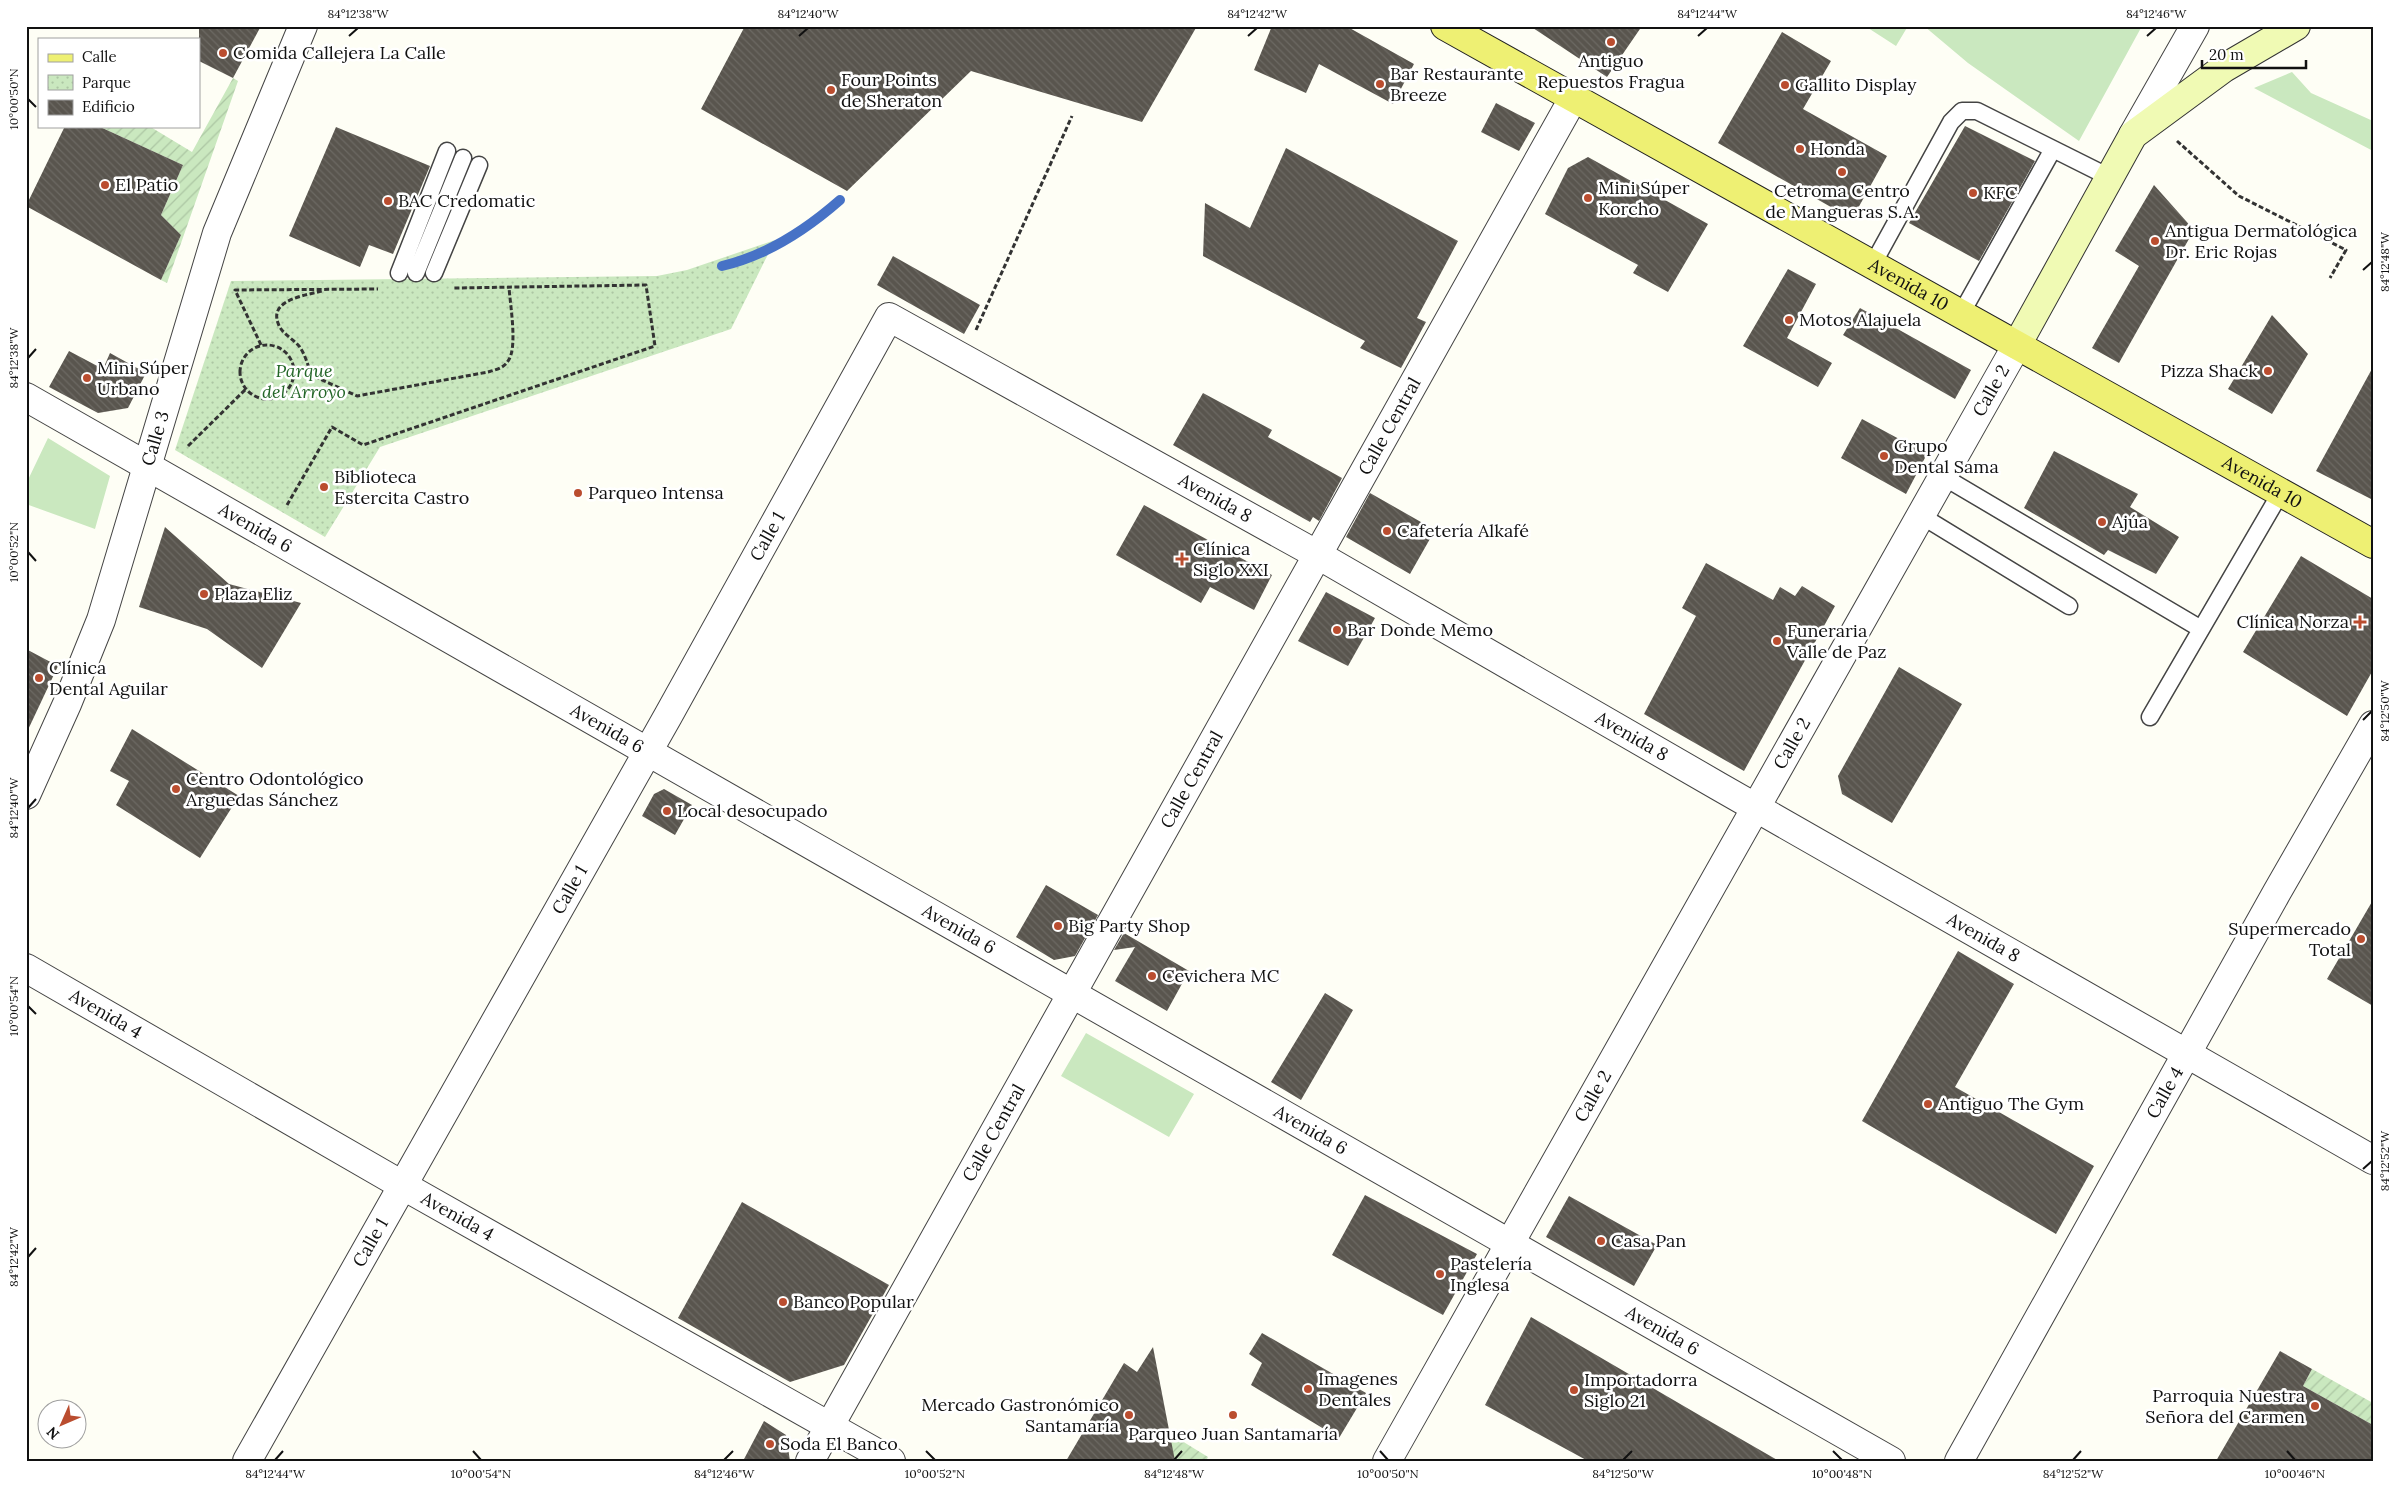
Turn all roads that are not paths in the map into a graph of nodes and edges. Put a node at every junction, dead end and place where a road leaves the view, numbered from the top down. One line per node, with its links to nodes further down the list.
1 (303, 26): 20 (street, Calle 3)
2 (1445, 26): 5 (main road, Avenida 10)
3 (2195, 26): 6 (street, Calle 2)
4 (2296, 26): 6 (main road)
5 (1574, 98): 12 (main road, Avenida 10); 25 (street, Calle Central)
6 (2143, 128): 11 (main road, Calle 2)
7 (2053, 149): 11 (lane); 12 (lane); 16 (lane)
8 (447, 151): 13 (lane)
9 (463, 158): 14 (lane)
10 (479, 165): 15 (lane)
11 (2109, 177): 18 (main road, Calle 2)
12 (1873, 264): 16 (main road, Avenida 10)
13 (399, 273)
14 (416, 273)
15 (434, 273)
16 (1961, 314): 18 (main road, Avenida 10)
17 (889, 317): 25 (street, Avenida 8); 30 (street, Calle 1)
18 (2017, 345): 21 (street, Calle 2); 22 (main road, Avenida 10)
19 (26, 397): 20 (street, Avenida 6)
20 (146, 466): 30 (street, Avenida 6); 31 (street, Calle 3)
21 (1942, 476): 23 (street, Calle 2); 27 (lane)
22 (2281, 492): 24 (main road, Avenida 10); 27 (lane)
23 (1920, 514): 26 (lane); 32 (street, Calle 2)
24 (2373, 544)
25 (1318, 554): 32 (street, Avenida 8); 34 (street, Calle Central)
26 (2069, 606)
27 (2201, 629): 28 (lane)
28 (2150, 717)
29 (2373, 725): 35 (street, Calle 4)
30 (648, 751): 34 (street, Avenida 6); 37 (street, Calle 1)
31 (26, 795)
32 (1756, 808): 35 (street, Avenida 8); 38 (street, Calle 2)
33 (26, 968): 37 (street, Avenida 4)
34 (1073, 992): 38 (street, Avenida 6); 39 (street, Calle Central)
35 (2188, 1054): 36 (street, Avenida 8); 45 (street, Calle 4)
36 (2373, 1160)
37 (402, 1185): 39 (street, Avenida 4); 40 (street, Calle 1)
38 (1510, 1241): 43 (street, Calle 2); 44 (street, Avenida 6)
39 (829, 1426): 41 (street, Calle Central); 42 (street, Avenida 4)
40 (247, 1461)
41 (810, 1461)
42 (891, 1461)
43 (1387, 1461)
44 (1891, 1461)
45 (1959, 1461)

